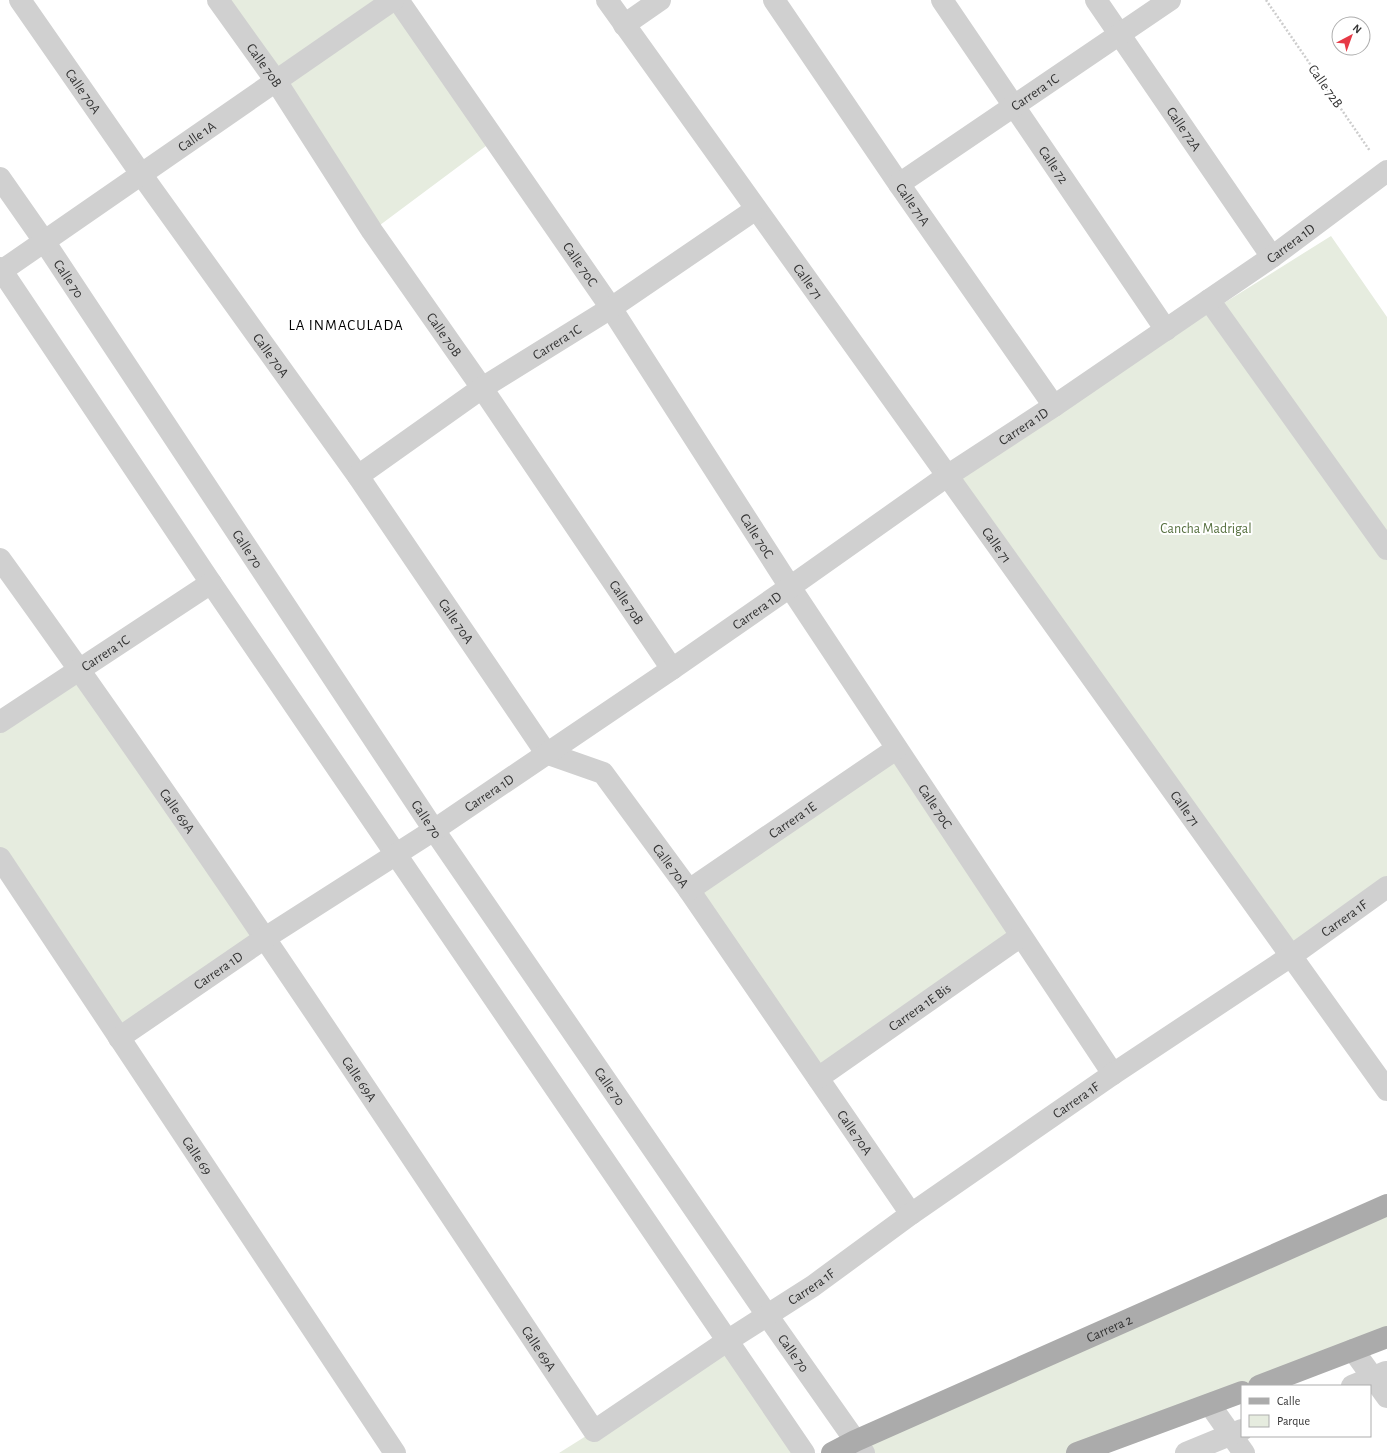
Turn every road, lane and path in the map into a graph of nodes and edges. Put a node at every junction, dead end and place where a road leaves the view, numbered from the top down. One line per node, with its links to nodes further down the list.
1 (20, 0): 17 (street, Calle 70A)
2 (218, 0): 14 (street, Calle 70B)
3 (393, 0): 14 (street, Calle 1A)
4 (398, 0): 25 (street, Calle 70C)
5 (607, 0): 12 (street, Calle 71)
6 (660, 0): 12 (street)
7 (774, 0): 19 (street, Calle 71A)
8 (942, 0): 15 (street, Calle 72)
9 (1096, 0): 13 (street, Calle 72A)
10 (1170, 0): 13 (street, Carrera 1C)
11 (1266, 0): 16 (path, Calle 72B)
12 (624, 25): 20 (street, Calle 71)
13 (1120, 34): 15 (street, Carrera 1C); 22 (street, Calle 72A)
14 (276, 81): 17 (street, Calle 1A); 27 (street, Calle 70B)
15 (1014, 106): 19 (street, Carrera 1C); 26 (street, Calle 72)
16 (1386, 172): 22 (street, Carrera 1D)
17 (141, 174): 21 (street, Calle 1A); 29 (street, Calle 70A)
18 (0, 178): 21 (street, Calle 70)
19 (899, 184): 28 (street, Calle 71A)
20 (756, 209): 25 (street, Carrera 1C); 30 (street, Calle 71)
21 (44, 241): 23 (street, Calle 1A); 40 (street, Calle 70)
22 (1272, 257): 24 (street, Carrera 1D)
23 (1, 270): 33 (street)
24 (1209, 300): 26 (street, Carrera 1D); 31 (street)
25 (611, 308): 27 (street, Carrera 1C); 34 (street, Calle 70C)
26 (1166, 330): 28 (street, Carrera 1D)
27 (482, 388): 29 (street, Carrera 1C); 36 (street, Calle 70B)
28 (1054, 406): 30 (street, Carrera 1D)
29 (358, 476): 39 (street, Calle 70A)
30 (947, 476): 34 (street, Carrera 1D); 47 (street, Calle 71)
31 (1387, 550)
32 (0, 559): 35 (street, Calle 69A)
33 (211, 583): 35 (street, Carrera 1C); 41 (street)
34 (790, 588): 36 (street, Carrera 1D); 38 (street, Calle 70C)
35 (80, 669): 37 (street, Carrera 1C); 46 (street, Calle 69A)
36 (672, 669): 39 (street, Carrera 1D)
37 (0, 722)
38 (896, 749): 44 (street, Carrera 1E); 45 (street, Calle 70C)
39 (546, 753): 40 (street, Carrera 1D); 44 (street, Calle 70A)
40 (434, 830): 41 (street, Carrera 1D); 54 (street, Calle 70)
41 (397, 854): 46 (street, Carrera 1D); 56 (street)
42 (0, 858): 48 (street, Calle 69)
43 (1387, 887): 47 (street, Carrera 1F)
44 (689, 890): 50 (street, Calle 70A)
45 (1021, 936): 49 (street, Calle 70C); 50 (street, Carrera 1E Bis)
46 (265, 938): 48 (street, Carrera 1D); 56 (street, Calle 69A)
47 (1291, 956): 49 (street, Carrera 1F); 51 (street, Calle 71)
48 (119, 1038): 66 (street, Calle 69)
49 (1113, 1074): 53 (street, Carrera 1F)
50 (818, 1078): 53 (street, Calle 70A)
51 (1387, 1090)
52 (1387, 1205): 65 (main road, Carrera 2)
53 (911, 1214): 54 (street, Carrera 1F)
54 (767, 1315): 56 (street, Calle 69A); 65 (street, Calle 70)
55 (1387, 1337): 57 (main road)
56 (727, 1341): 67 (street)
57 (1353, 1350): 58 (street); 59 (main road)
58 (1380, 1375): 60 (street); 62 (street)
59 (1262, 1385)
60 (1355, 1385)
61 (1241, 1392): 63 (main road)
62 (1387, 1396)
63 (1210, 1405): 64 (street); 69 (main road)
64 (1236, 1432): 70 (street); 71 (street)
65 (860, 1447): 68 (main road, Carrera 2)
66 (395, 1453)
67 (804, 1453)
68 (832, 1453)
69 (1077, 1453)
70 (1186, 1453)
71 (1244, 1453)

